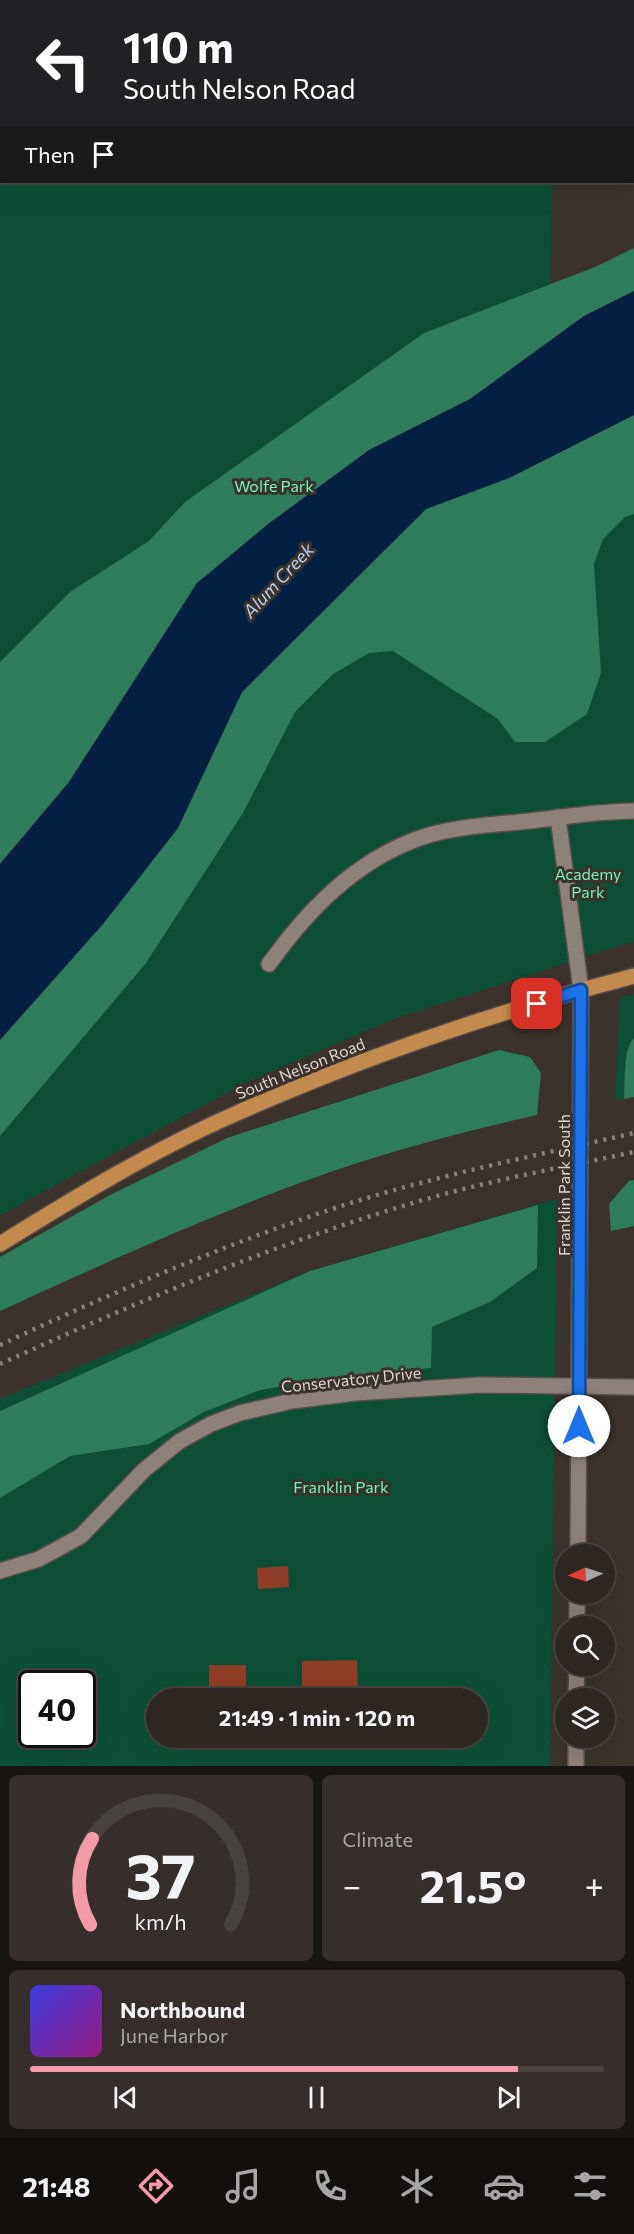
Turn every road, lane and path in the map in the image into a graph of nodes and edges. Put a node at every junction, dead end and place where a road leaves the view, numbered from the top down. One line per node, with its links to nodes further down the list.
1 (634, 811): 2 (street)
2 (558, 818): 3 (street); 5 (street, Franklin Park South)
3 (269, 964)
4 (634, 976): 5 (main road, South Nelson Road)
5 (581, 990): 6 (main road, South Nelson Road); 7 (street, Franklin Park South)
6 (0, 1244)
7 (579, 1386): 8 (street, Conservatory Drive); 9 (street, Franklin Park South); 10 (street, Conservatory Drive)
8 (634, 1387)
9 (578, 1544)
10 (0, 1571)
11 (576, 1748): 12 (street)
12 (576, 1766)

